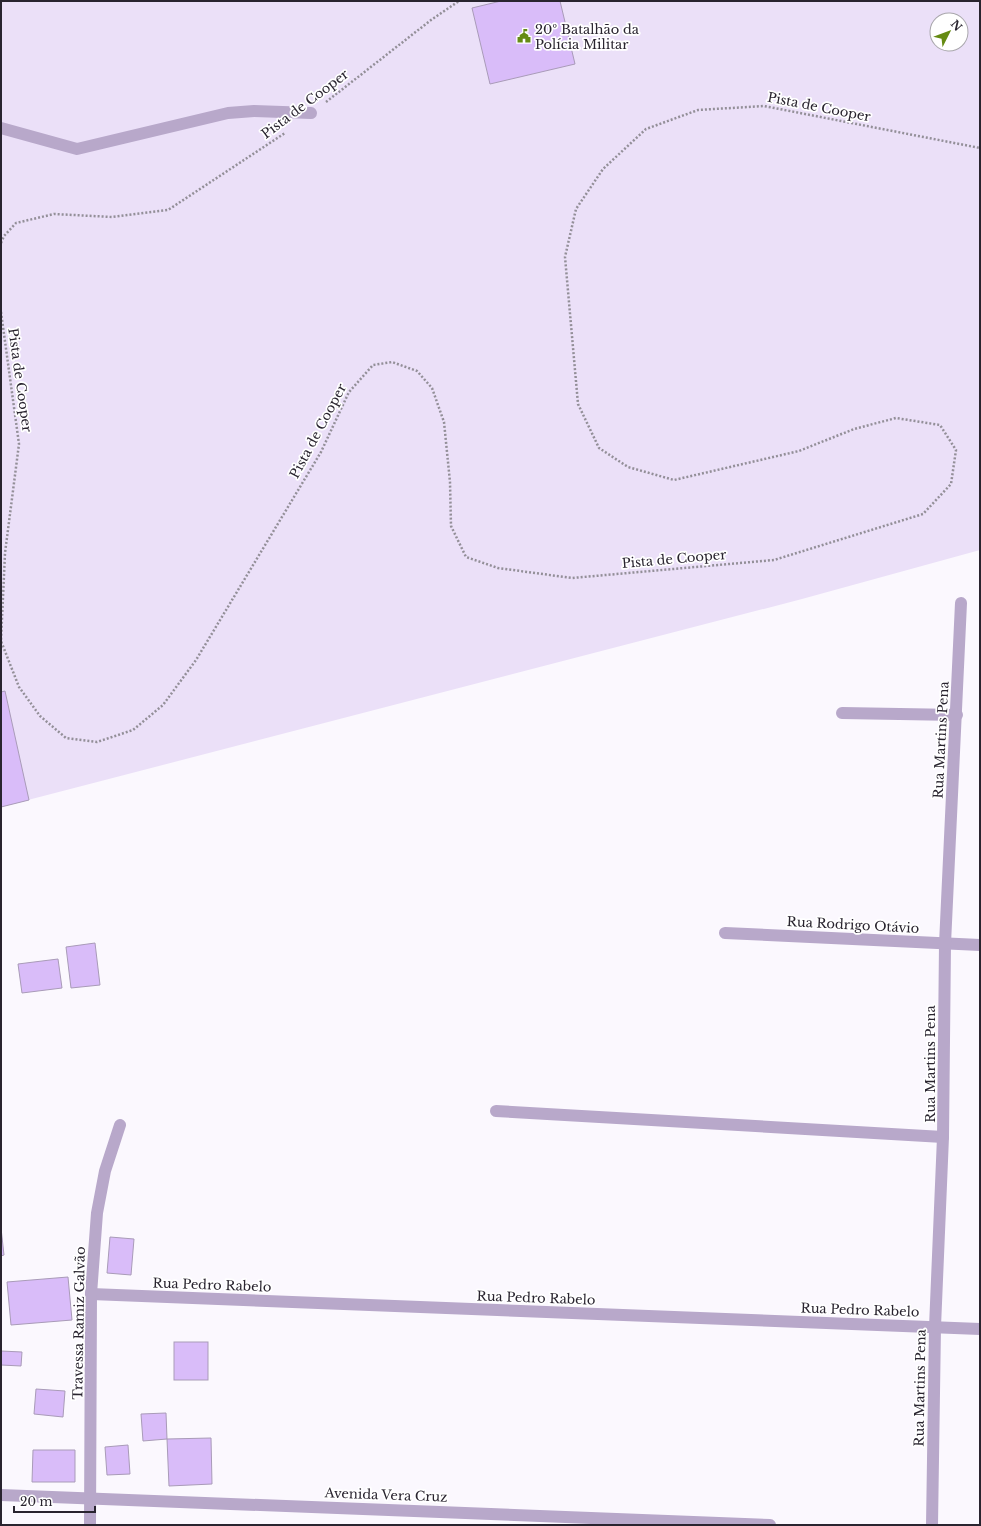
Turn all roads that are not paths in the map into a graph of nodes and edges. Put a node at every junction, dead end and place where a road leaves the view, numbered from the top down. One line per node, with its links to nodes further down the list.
1 (312, 113): 2 (street)
2 (1, 128)
3 (962, 603): 5 (street, Rua Martins Pena)
4 (842, 713): 5 (street)
5 (957, 715): 7 (street, Rua Martins Pena)
6 (725, 933): 7 (street, Rua Rodrigo Otávio)
7 (945, 944): 8 (street, Rua Rodrigo Otávio); 11 (street, Rua Martins Pena)
8 (980, 946)
9 (496, 1111): 11 (street)
10 (120, 1126): 12 (street, Travessa Ramiz Galvão)
11 (943, 1137): 13 (street, Rua Martins Pena)
12 (91, 1294): 13 (street, Rua Pedro Rabelo); 16 (street, Travessa Ramiz Galvão)
13 (935, 1327): 14 (street, Rua Pedro Rabelo); 19 (street, Rua Martins Pena)
14 (980, 1329)
15 (1, 1495): 16 (street, Avenida Vera Cruz)
16 (91, 1497): 17 (street, Travessa Ramiz Galvão); 18 (street, Avenida Vera Cruz)
17 (90, 1525)
18 (770, 1525)
19 (932, 1525)

